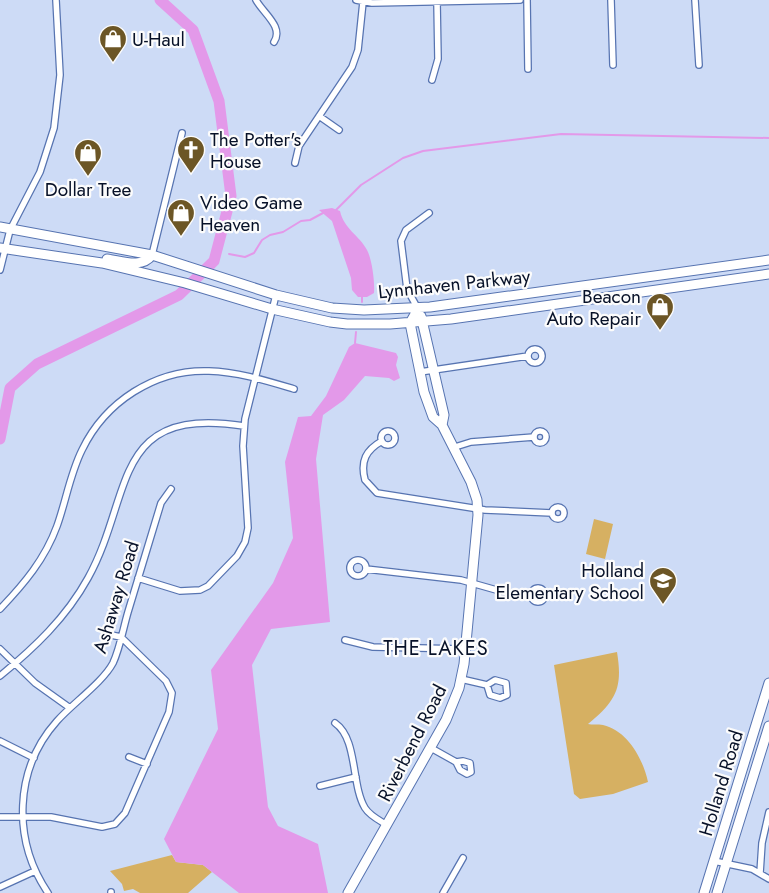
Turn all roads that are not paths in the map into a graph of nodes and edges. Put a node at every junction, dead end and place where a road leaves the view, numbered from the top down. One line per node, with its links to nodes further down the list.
1 (56, 0): 22 (street)
2 (256, 0): 11 (street)
3 (356, 0): 9 (street)
4 (520, 0): 8 (street)
5 (527, 0): 14 (street)
6 (611, 0): 13 (street)
7 (695, 0): 12 (street)
8 (483, 1): 10 (street)
9 (363, 2): 10 (street); 16 (street)
10 (437, 2): 15 (street)
11 (274, 42)
12 (699, 64)
13 (613, 65)
14 (528, 69)
15 (432, 80)
16 (319, 116): 17 (street); 19 (street)
17 (339, 130)
18 (182, 133): 24 (street)
19 (295, 163)
20 (429, 213): 30 (street)
21 (0, 227): 22 (main road, Lynnhaven Parkway)
22 (10, 230): 23 (street); 24 (main road, Lynnhaven Parkway)
23 (3, 248): 25 (main road, Lynnhaven Parkway); 27 (street)
24 (152, 255): 25 (main road); 29 (main road, Lynnhaven Parkway)
25 (87, 260): 31 (main road, Lynnhaven Parkway)
26 (769, 260): 30 (main road, Lynnhaven Parkway)
27 (0, 270)
28 (769, 274): 33 (main road, Lynnhaven Parkway)
29 (276, 295): 30 (main road, Lynnhaven Parkway); 31 (street)
30 (418, 308): 32 (main road); 33 (main road, Riverbend Road)
31 (272, 309): 32 (main road, Lynnhaven Parkway); 37 (street)
32 (410, 322): 33 (main road, Lynnhaven Parkway); 36 (main road, Riverbend Road)
33 (424, 322): 35 (main road, Riverbend Road)
34 (528, 356): 35 (street)
35 (432, 370): 36 (street); 40 (main road, Riverbend Road)
36 (420, 372): 40 (main road, Riverbend Road)
37 (255, 378): 38 (street); 39 (street); 51 (street)
38 (294, 389)
39 (244, 426): 48 (street); 57 (street)
40 (442, 426): 43 (main road, Riverbend Road)
41 (534, 437): 43 (street)
42 (382, 441): 45 (street)
43 (455, 448): 45 (main road, Riverbend Road)
44 (171, 489): 48 (street, Ashaway Road)
45 (478, 509): 46 (street); 49 (main road, Riverbend Road)
46 (552, 513)
47 (366, 569): 49 (street)
48 (138, 578): 53 (street, Ashaway Road)
49 (471, 583): 50 (street); 55 (main road, Riverbend Road)
50 (531, 595)
51 (0, 609)
52 (106, 634): 53 (street)
53 (121, 637): 62 (street, Ashaway Road); 70 (street)
54 (345, 640): 55 (street)
55 (465, 649): 59 (main road, Riverbend Road)
56 (0, 650): 57 (street)
57 (15, 664): 58 (street); 62 (street)
58 (0, 676)
59 (461, 679): 61 (street); 66 (main road, Riverbend Road)
60 (769, 682): 78 (main road, Holland Road)
61 (487, 685)
62 (70, 708): 68 (street, Ashaway Road)
63 (335, 723): 71 (street)
64 (769, 726): 79 (main road, Holland Road)
65 (0, 740): 68 (street)
66 (431, 748): 69 (street); 76 (main road, Riverbend Road)
67 (129, 757): 70 (street)
68 (34, 758): 75 (street, Ashaway Road)
69 (456, 762)
70 (147, 764): 75 (street)
71 (356, 777): 72 (street); 76 (street)
72 (320, 786)
73 (769, 812): 81 (street)
74 (0, 817): 75 (street)
75 (22, 817): 80 (street, Ashaway Road)
76 (387, 825): 85 (main road, Riverbend Road)
77 (463, 858): 86 (street)
78 (714, 861): 79 (street); 87 (main road, Holland Road)
79 (727, 862): 81 (street); 88 (main road, Holland Road)
80 (35, 871): 83 (street); 84 (street, Ashaway Road)
81 (760, 872): 82 (street)
82 (769, 879)
83 (0, 887)
84 (48, 893)
85 (348, 893)
86 (443, 893)
87 (704, 893)
88 (718, 893)

